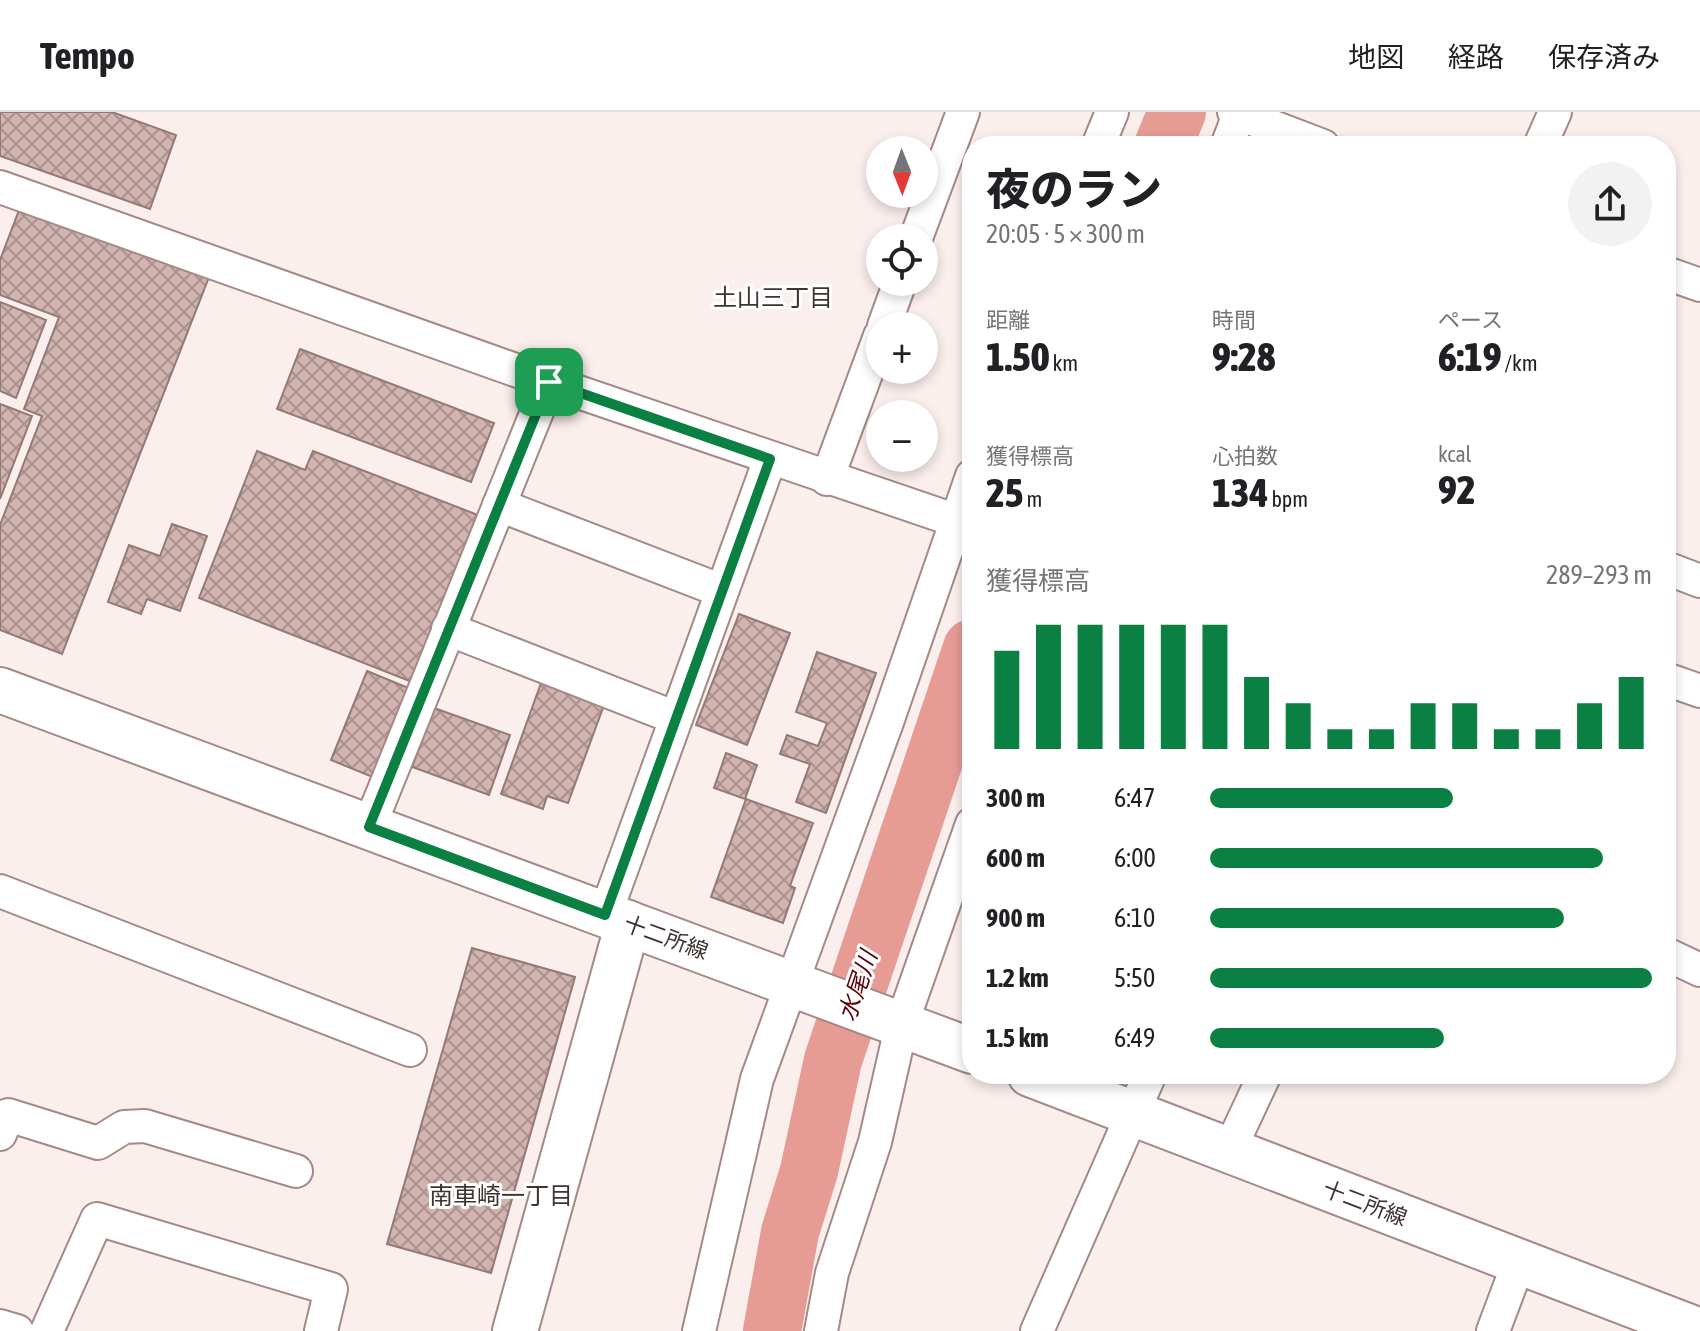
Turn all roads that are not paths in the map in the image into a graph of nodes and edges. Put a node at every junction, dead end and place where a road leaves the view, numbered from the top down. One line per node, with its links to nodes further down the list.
1 (963, 112): 10 (street)
2 (1112, 112): 5 (street)
3 (1555, 112): 8 (street)
4 (1238, 113): 6 (street); 7 (street)
5 (1102, 136)
6 (1230, 136)
7 (1297, 136)
8 (1544, 136)
9 (0, 187): 14 (street)
10 (921, 224)
11 (1676, 277): 12 (street)
12 (1700, 285)
13 (866, 374): 16 (street)
14 (549, 382): 15 (street); 17 (street)
15 (770, 459): 16 (street); 22 (street)
16 (827, 479): 18 (street)
17 (499, 505): 22 (street); 23 (street)
18 (962, 522)
19 (962, 528): 34 (street)
20 (1676, 572): 21 (street)
21 (1700, 581)
22 (722, 591): 27 (street)
23 (448, 629): 27 (street); 28 (street)
24 (1676, 683): 26 (street)
25 (0, 690): 28 (street, 十二所線)
26 (1700, 691)
27 (676, 718): 31 (street)
28 (369, 827): 31 (street, 十二所線)
29 (962, 852): 35 (street)
30 (0, 891): 37 (street)
31 (616, 919): 34 (street, 十二所線); 50 (street)
32 (1676, 959): 33 (street)
33 (1700, 970)
34 (793, 985): 35 (street, 十二所線); 51 (street)
35 (902, 1023): 36 (street, 十二所線); 52 (street)
36 (962, 1047)
37 (410, 1050)
38 (1055, 1084): 41 (street, 十二所線)
39 (1146, 1084): 41 (street)
40 (1260, 1084): 43 (street)
41 (1133, 1115): 43 (street, 十二所線); 53 (street)
42 (0, 1134): 44 (street)
43 (1229, 1151): 45 (street, 十二所線)
44 (296, 1171)
45 (1519, 1262): 54 (street); 55 (street, 十二所線)
46 (0, 1326): 47 (street)
47 (17, 1331)
48 (47, 1331): 49 (street)
49 (321, 1331)
50 (515, 1331)
51 (699, 1331)
52 (821, 1331)
53 (1037, 1331)
54 (1493, 1331)
55 (1700, 1331)

